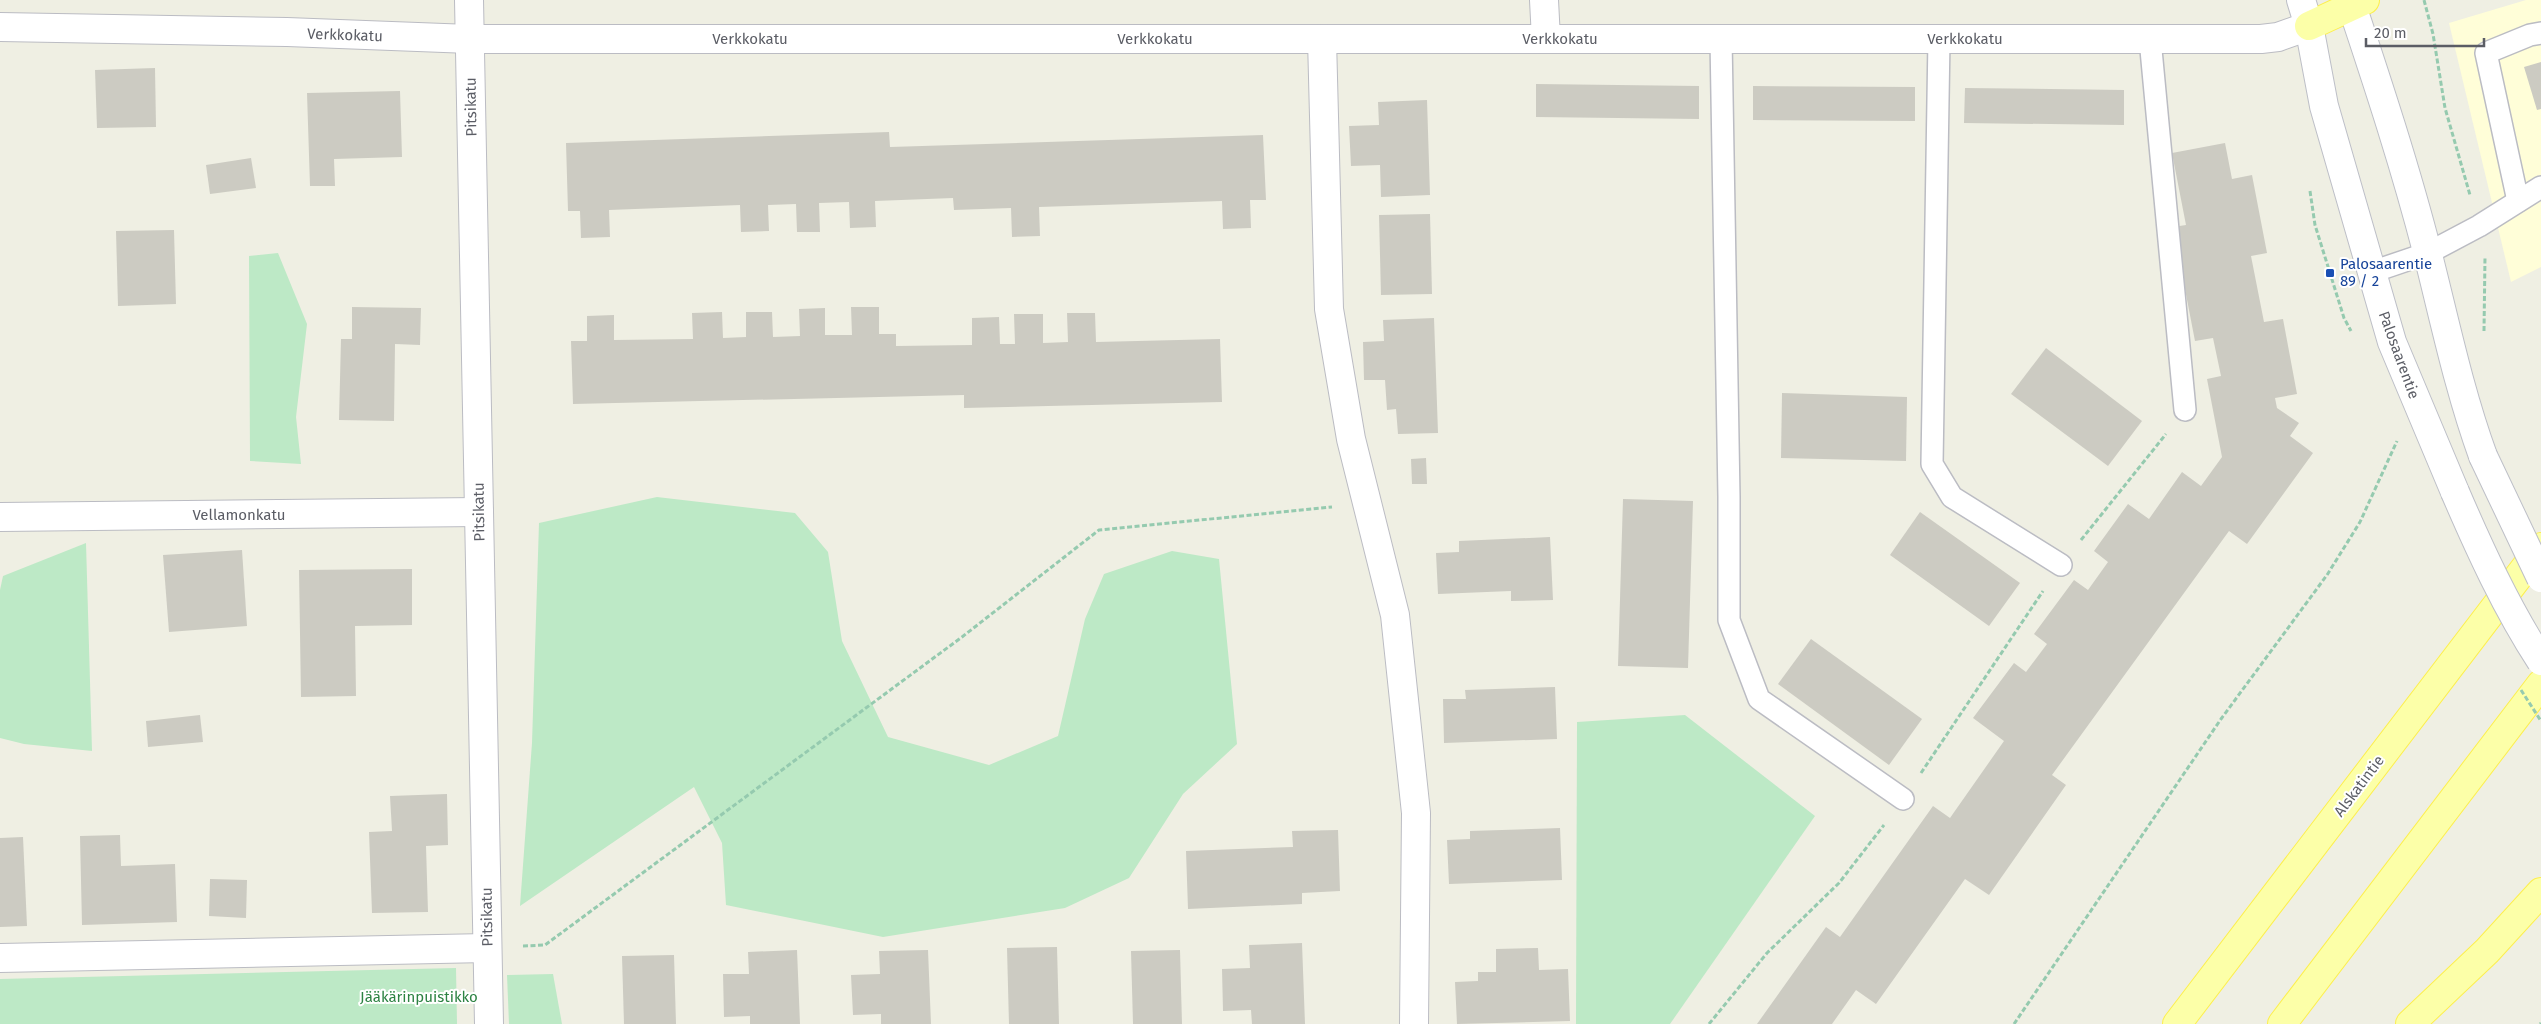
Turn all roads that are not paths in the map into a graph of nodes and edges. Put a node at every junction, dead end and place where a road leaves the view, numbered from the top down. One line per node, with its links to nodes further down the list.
1 (469, 0): 8 (street, Pitsikatu)
2 (1544, 0): 10 (street)
3 (2302, 0): 5 (street, Palosaarentie)
4 (2356, 2): 5 (main road); 16 (street)
5 (2309, 26): 13 (street, Verkkokatu); 17 (street, Palosaarentie)
6 (0, 27): 8 (street, Verkkokatu)
7 (2541, 33): 15 (lane)
8 (470, 39): 9 (street, Verkkokatu); 19 (street, Pitsikatu)
9 (1322, 39): 10 (street, Verkkokatu); 31 (street)
10 (1546, 39): 11 (street, Verkkokatu)
11 (1721, 39): 12 (street, Verkkokatu); 26 (lane)
12 (1939, 39): 13 (street, Verkkokatu); 22 (lane)
13 (2150, 39): 18 (lane)
14 (2541, 187): 15 (lane)
15 (2518, 201): 16 (lane)
16 (2428, 253): 17 (lane); 23 (street, bridge)
17 (2372, 272): 24 (street, Palosaarentie, bridge)
18 (2185, 410)
19 (478, 512): 20 (street, Vellamonkatu); 28 (street, Pitsikatu)
20 (0, 517)
21 (2541, 547): 32 (main road, Alskatintie)
22 (2061, 565)
23 (2541, 578)
24 (2541, 661)
25 (2541, 684): 33 (main road)
26 (1903, 799)
27 (2541, 892): 34 (main road)
28 (487, 948): 29 (street); 30 (street, Pitsikatu)
29 (0, 958)
30 (488, 1024)
31 (1414, 1024)
32 (2177, 1024)
33 (2282, 1024)
34 (2410, 1024)

